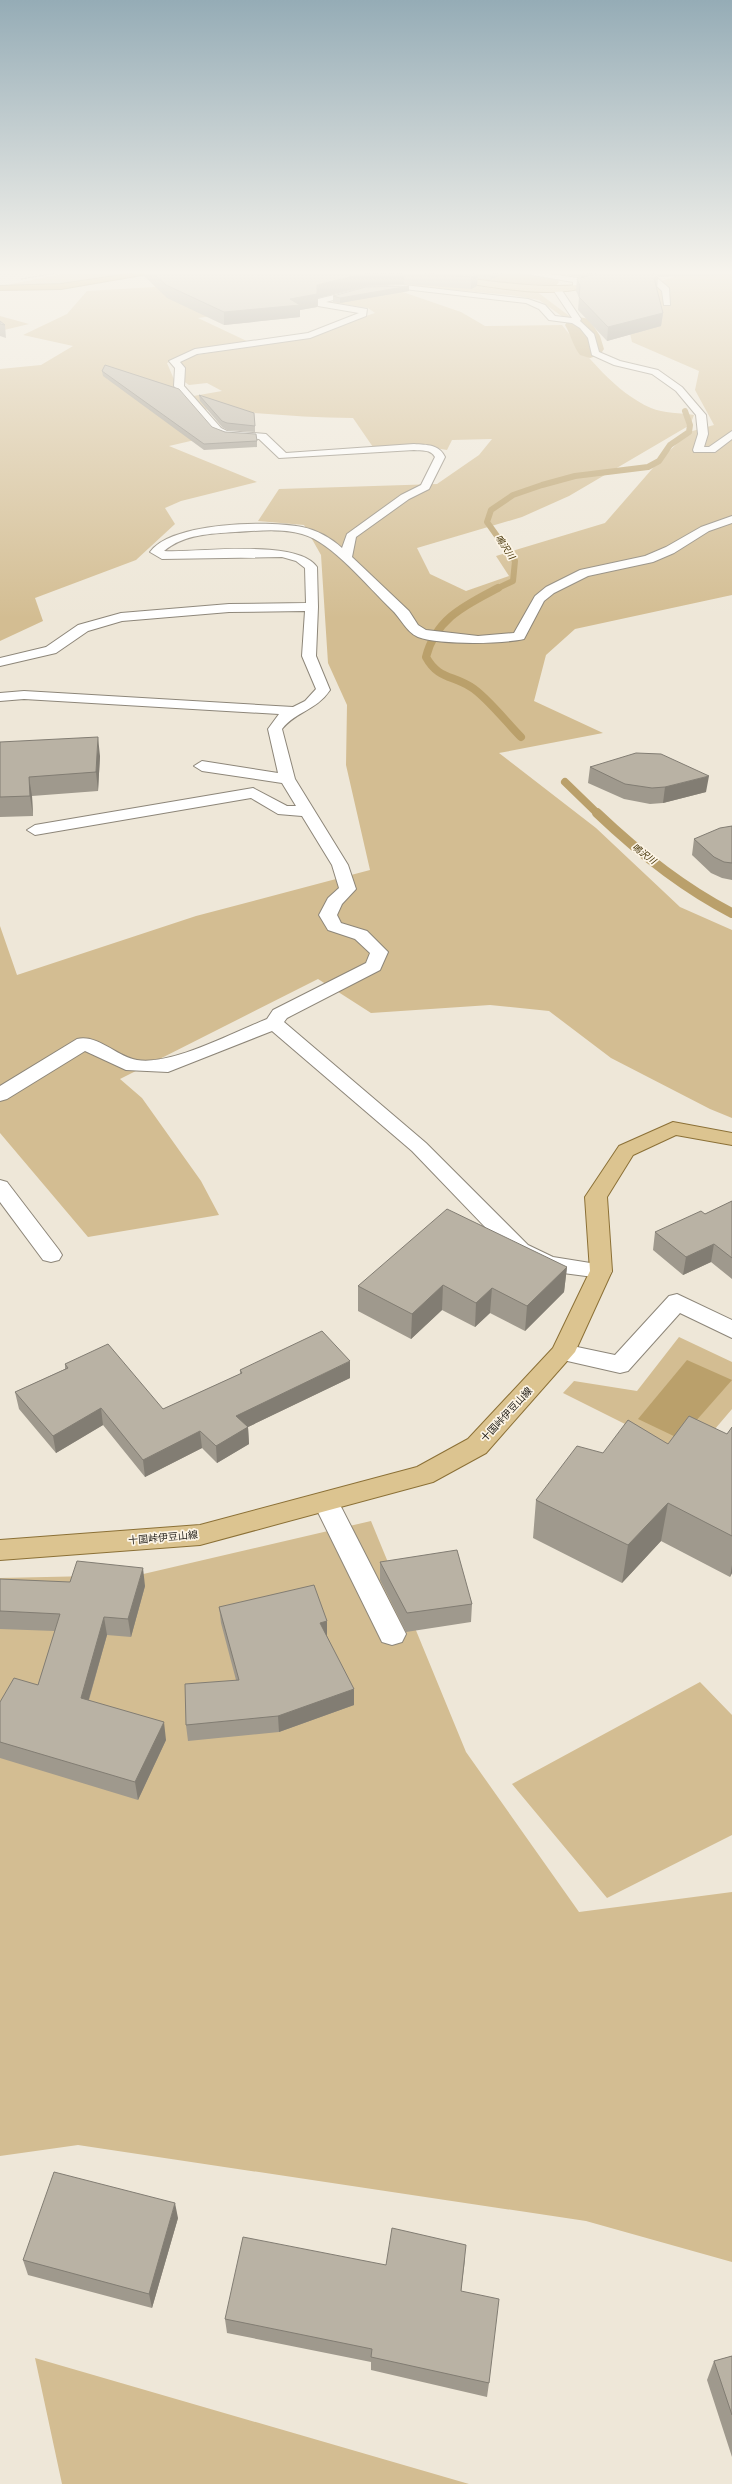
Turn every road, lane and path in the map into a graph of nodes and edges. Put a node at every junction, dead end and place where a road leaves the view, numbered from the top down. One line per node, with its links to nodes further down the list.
1 (180, 387): 5 (street)
2 (676, 387): 3 (street)
3 (732, 434)
4 (732, 519): 5 (street)
5 (346, 557): 6 (street)
6 (312, 607): 7 (street); 9 (street)
7 (0, 662)
8 (0, 697): 9 (street)
9 (297, 711): 11 (street)
10 (202, 766): 11 (street)
11 (287, 779): 12 (street)
12 (307, 812): 13 (street); 14 (street)
13 (35, 830)
14 (274, 1023): 15 (street); 19 (street)
15 (0, 1095)
16 (732, 1139): 19 (main road, 十国峠伊豆山線)
17 (0, 1187): 18 (street)
18 (51, 1255)
19 (601, 1271): 21 (main road, 十国峠伊豆山線)
20 (732, 1330): 21 (street)
21 (563, 1352): 22 (main road, 十国峠伊豆山線)
22 (326, 1502): 23 (main road, 十国峠伊豆山線); 24 (street)
23 (0, 1550)
24 (392, 1634)

